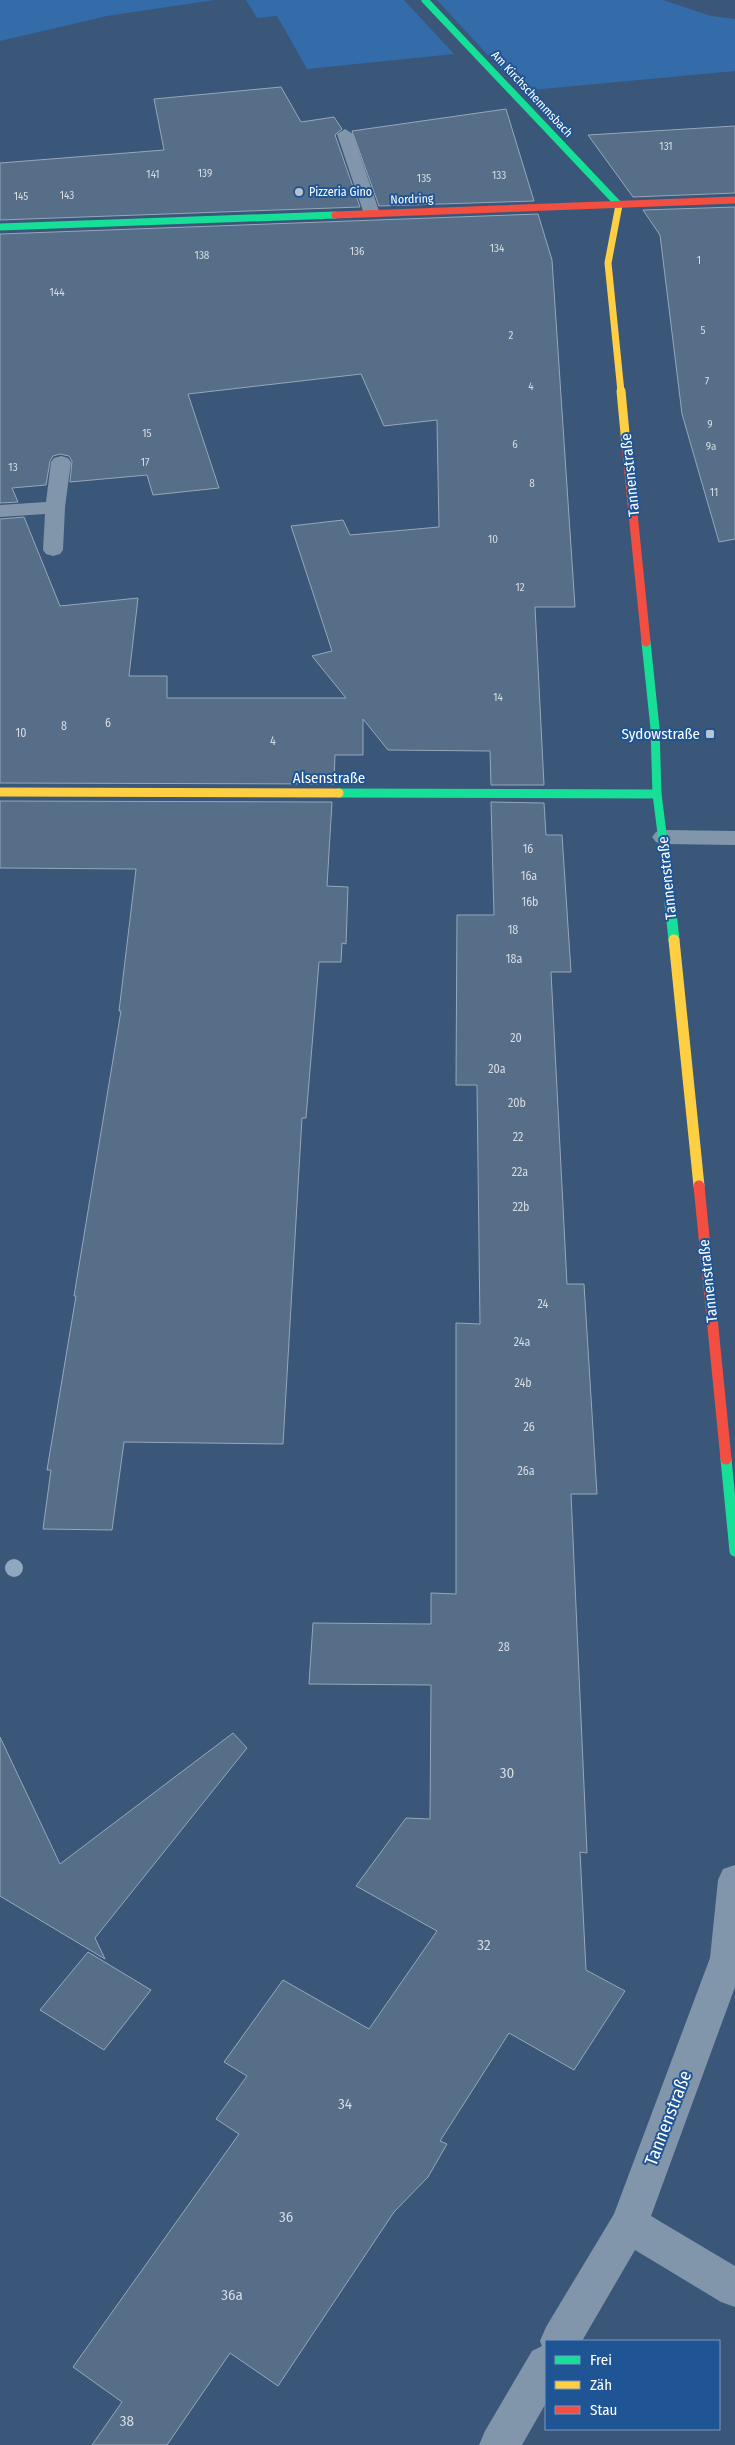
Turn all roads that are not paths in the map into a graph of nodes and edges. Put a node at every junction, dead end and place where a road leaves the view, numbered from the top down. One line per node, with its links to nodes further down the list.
1 (425, 0): 4 (street, Am Kirchschemmsbach)
2 (345, 134): 5 (street)
3 (735, 200): 4 (street, Nordring)
4 (619, 205): 5 (street, Nordring); 12 (street, Tannenstraße)
5 (372, 214): 6 (street, Nordring)
6 (0, 227)
7 (61, 462): 8 (street)
8 (55, 507): 9 (street); 10 (street)
9 (0, 511)
10 (53, 550)
11 (0, 792): 12 (street, Alsenstraße)
12 (657, 794): 13 (street, Tannenstraße)
13 (664, 837): 14 (street); 15 (street, Tannenstraße)
14 (735, 838)
15 (735, 1551)
16 (735, 1880): 17 (street, Tannenstraße)
17 (629, 2224): 18 (street); 19 (street, Tannenstraße)
18 (735, 2288)
19 (561, 2340)
20 (545, 2367): 21 (street)
21 (499, 2445)

